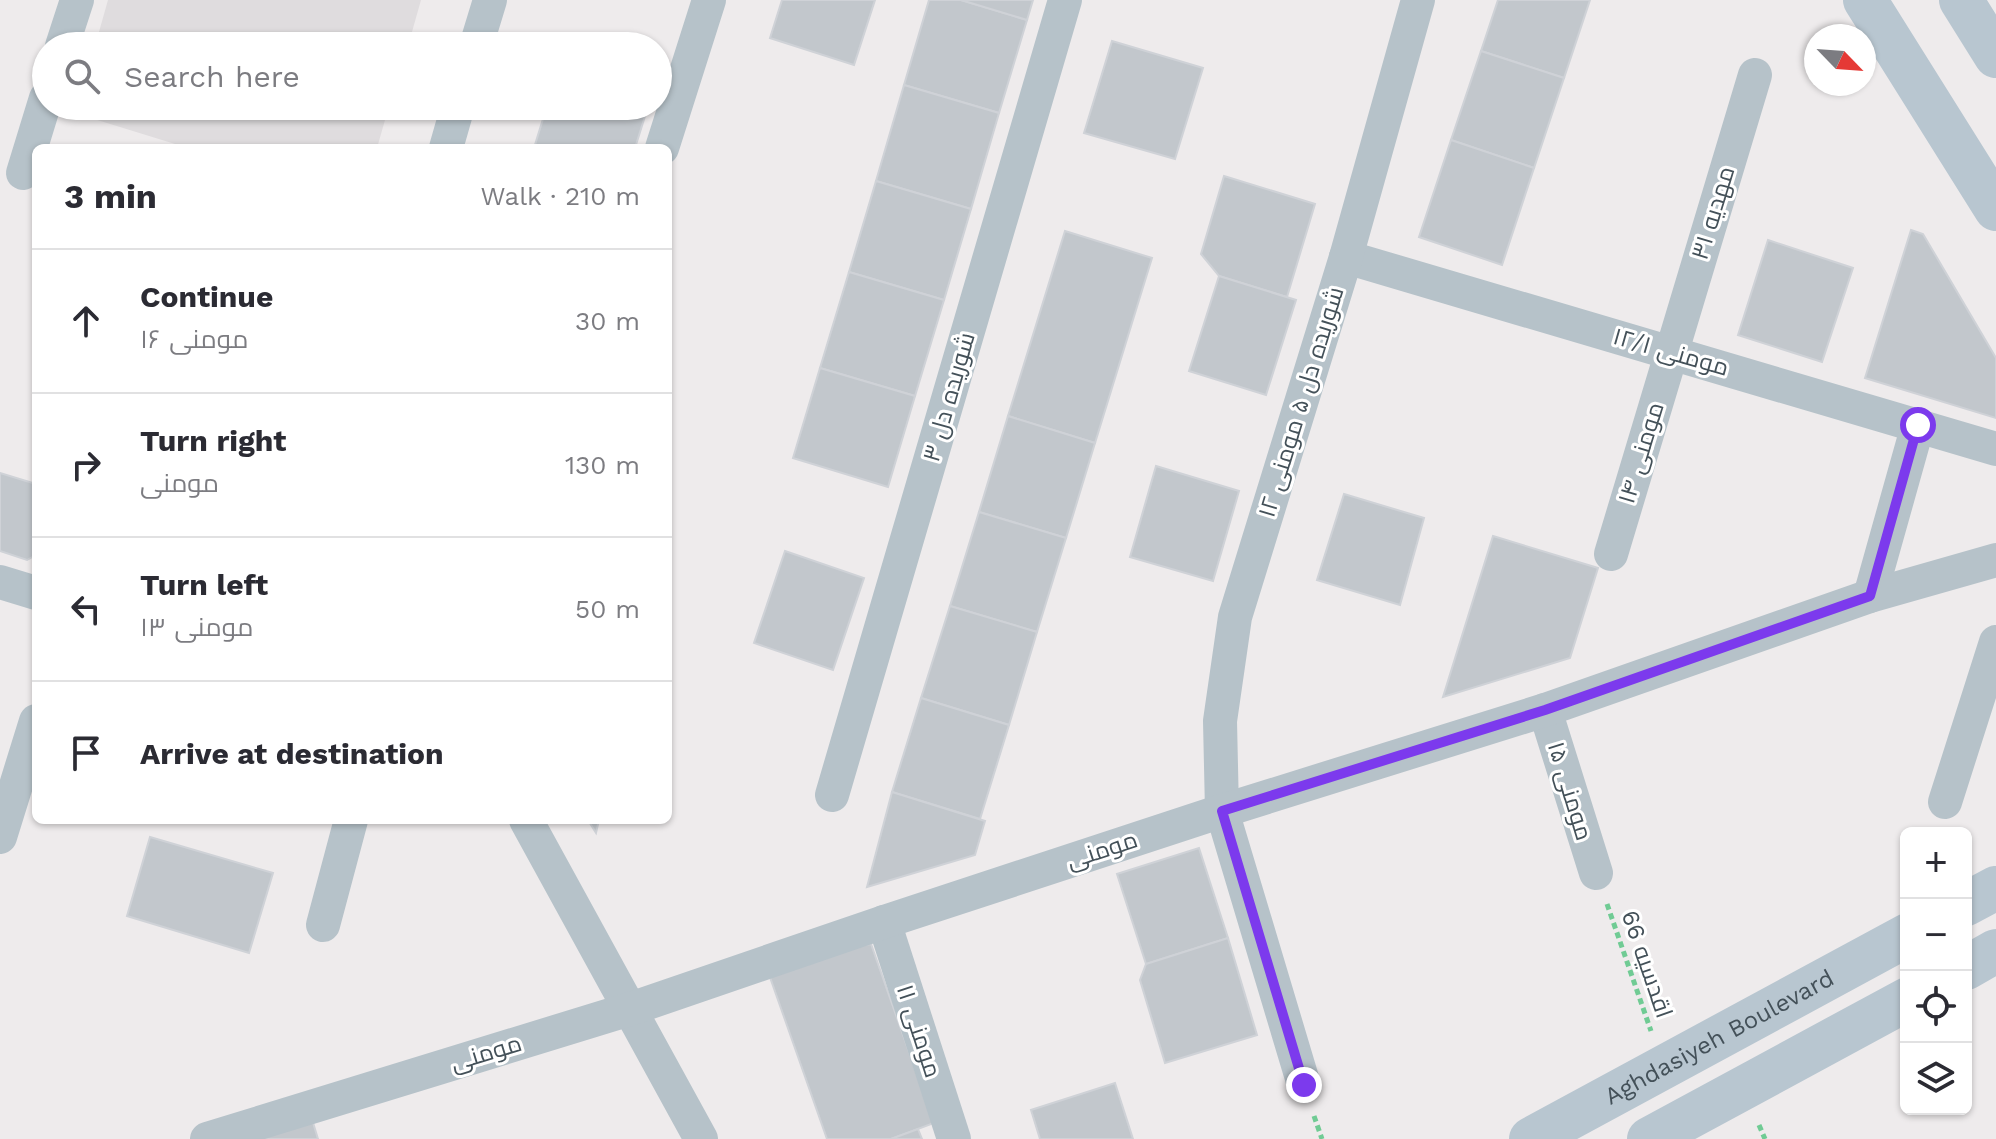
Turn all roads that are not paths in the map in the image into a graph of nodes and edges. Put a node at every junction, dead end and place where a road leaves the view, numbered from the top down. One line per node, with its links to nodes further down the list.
1 (77, 0): 8 (street)
2 (490, 0): 9 (street)
3 (709, 0): 12 (street)
4 (1065, 0): 32 (street, شوریده دل ۳)
5 (1418, 0): 20 (street, شوریده دل ۵ مومنی ۱۲)
6 (1865, 0): 19 (main road)
7 (1961, 0): 10 (main road)
8 (67, 32)
9 (480, 32)
10 (1996, 56)
11 (1755, 75): 21 (street, مهدیه ۳۱)
12 (672, 117)
13 (38, 120): 18 (street)
14 (454, 120): 16 (street)
15 (671, 120): 17 (street)
16 (447, 144)
17 (663, 144)
18 (20, 172)
19 (1996, 209)
20 (1346, 257): 21 (street, مومنی ۱۲/۱); 34 (street, شوریده دل ۵ مومنی ۱۲)
21 (1671, 352): 22 (street, مومنی ۱۲/۱); 24 (street, مومنی ۱۴)
22 (1918, 425): 23 (street, مومنی ۱۲/۱); 28 (street)
23 (1996, 449)
24 (1611, 554)
25 (1996, 560): 28 (street, مومنی)
26 (0, 582): 27 (street)
27 (32, 592)
28 (1870, 596): 30 (street, مومنی)
29 (1996, 642): 33 (street)
30 (1545, 710): 34 (street, مومنی); 38 (street, مومنی ۱۵)
31 (32, 734): 37 (street)
32 (832, 795)
33 (1945, 802)
34 (1222, 811): 41 (street, مومنی); 48 (street, شوریده دل ۵ مومنی ۱۲)
35 (350, 824): 42 (street)
36 (528, 824): 47 (street)
37 (0, 837)
38 (1596, 873)
39 (1996, 888): 40 (main road)
40 (1972, 901)
41 (884, 922): 47 (street, مومنی); 51 (street, مومنی ۱۱)
42 (323, 925)
43 (1900, 939): 52 (main road, Aghdasiyeh Boulevard)
44 (1996, 951): 45 (main road)
45 (1972, 965)
46 (1900, 1003): 53 (main road)
47 (630, 1009): 49 (street, مومنی); 50 (street)
48 (1304, 1085)
49 (207, 1139)
50 (701, 1139)
51 (954, 1139)
52 (1531, 1139)
53 (1649, 1139)

